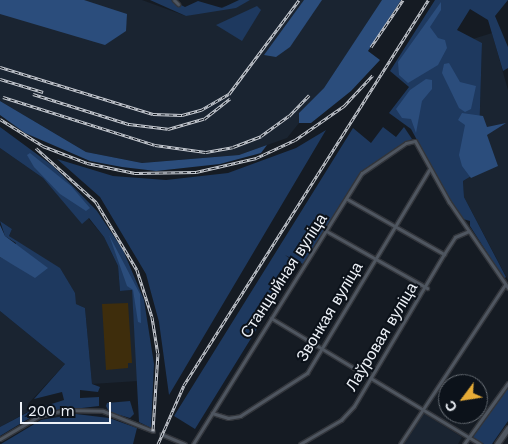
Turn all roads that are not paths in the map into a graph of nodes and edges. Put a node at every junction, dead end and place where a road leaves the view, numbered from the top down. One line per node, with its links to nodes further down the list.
1 (174, 0): 2 (street)
2 (178, 4)
3 (429, 170): 4 (street, Станцыйная вуліца); 5 (street, Звонкая вуліца); 6 (street)
4 (347, 199): 5 (street); 7 (street, Станцыйная вуліца)
5 (396, 227): 8 (street); 9 (street, Звонкая вуліца)
6 (469, 230): 8 (street, Лаўровая вуліца); 10 (street)
7 (328, 232): 9 (street); 12 (street, Станцыйная вуліца)
8 (444, 254): 11 (street, Лаўровая вуліца)
9 (376, 258): 11 (street); 13 (street, Звонкая вуліца)
10 (507, 287): 16 (street)
11 (427, 288): 14 (street, Лаўровая вуліца)
12 (272, 318): 13 (street); 17 (street, Станцыйная вуліца)
13 (324, 348): 14 (street); 17 (street, Звонкая вуліца)
14 (372, 378): 16 (street); 25 (street, Лаўровая вуліца)
15 (508, 383): 21 (street)
16 (422, 409): 21 (street); 26 (street)
17 (212, 413): 24 (street, Станцыйная вуліца)
18 (508, 428): 29 (main road)
19 (153, 431): 22 (street)
20 (161, 434): 23 (street)
21 (468, 437): 27 (street); 28 (street)
22 (0, 439)
23 (185, 444)
24 (193, 444)
25 (300, 444)
26 (400, 444)
27 (464, 444)
28 (480, 444)
29 (497, 444)

